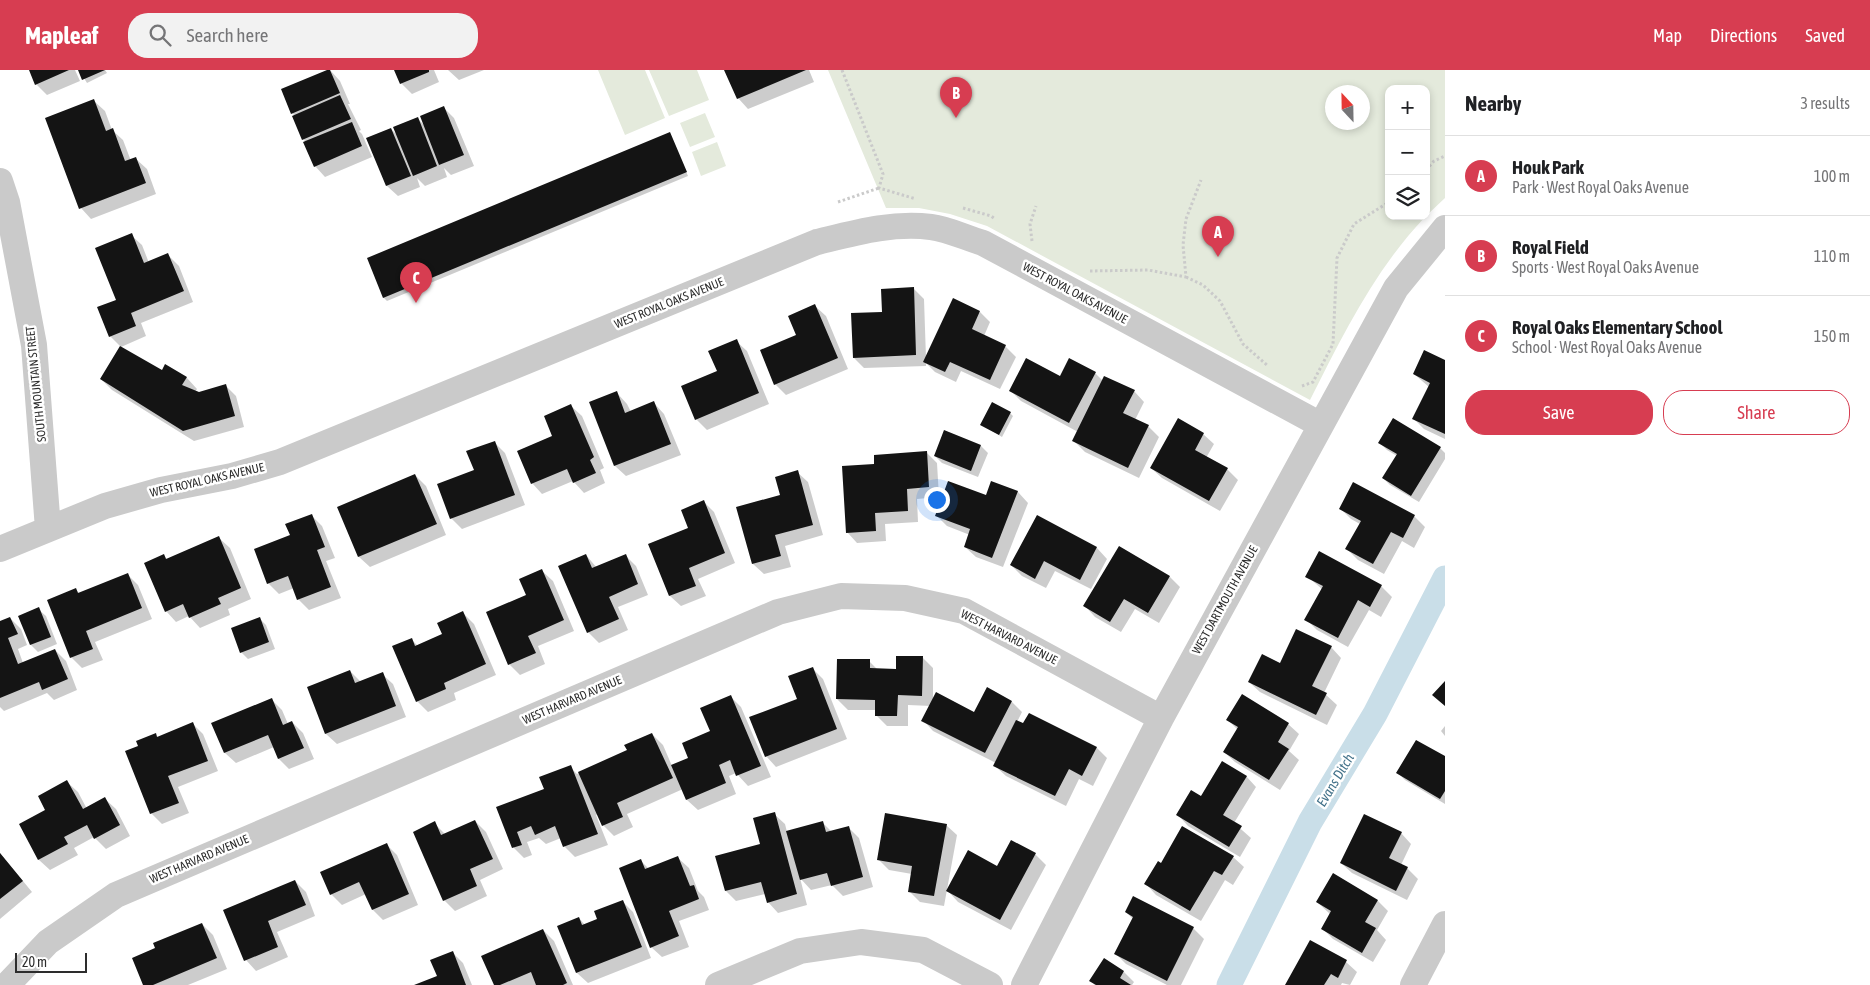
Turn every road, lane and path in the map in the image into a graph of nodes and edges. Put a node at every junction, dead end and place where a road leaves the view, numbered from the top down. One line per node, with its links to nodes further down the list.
1 (842, 70): 5 (path)
2 (1445, 156): 3 (path)
3 (1430, 166)
4 (1201, 180): 16 (path)
5 (879, 188): 7 (path); 8 (path)
6 (2, 195): 20 (street, SOUTH MOUNTAIN STREET)
7 (916, 199)
8 (838, 202)
9 (1385, 205): 18 (path)
10 (1036, 206): 14 (path)
11 (961, 207): 12 (path)
12 (998, 221)
13 (1445, 228): 19 (street, WEST DARTMOUTH AVENUE)
14 (1033, 248)
15 (1084, 272): 16 (path)
16 (1186, 277): 17 (path)
17 (1273, 371)
18 (1296, 386)
19 (1321, 425): 20 (street, WEST ROYAL OAKS AVENUE); 22 (street, WEST DARTMOUTH AVENUE)
20 (48, 530): 21 (street, WEST ROYAL OAKS AVENUE)
21 (0, 549)
22 (1161, 718): 24 (street, WEST HARVARD AVENUE); 27 (street, WEST DARTMOUTH AVENUE)
23 (1443, 939): 28 (street)
24 (7, 985)
25 (718, 985): 26 (street)
26 (990, 985)
27 (1024, 985)
28 (1413, 985)

